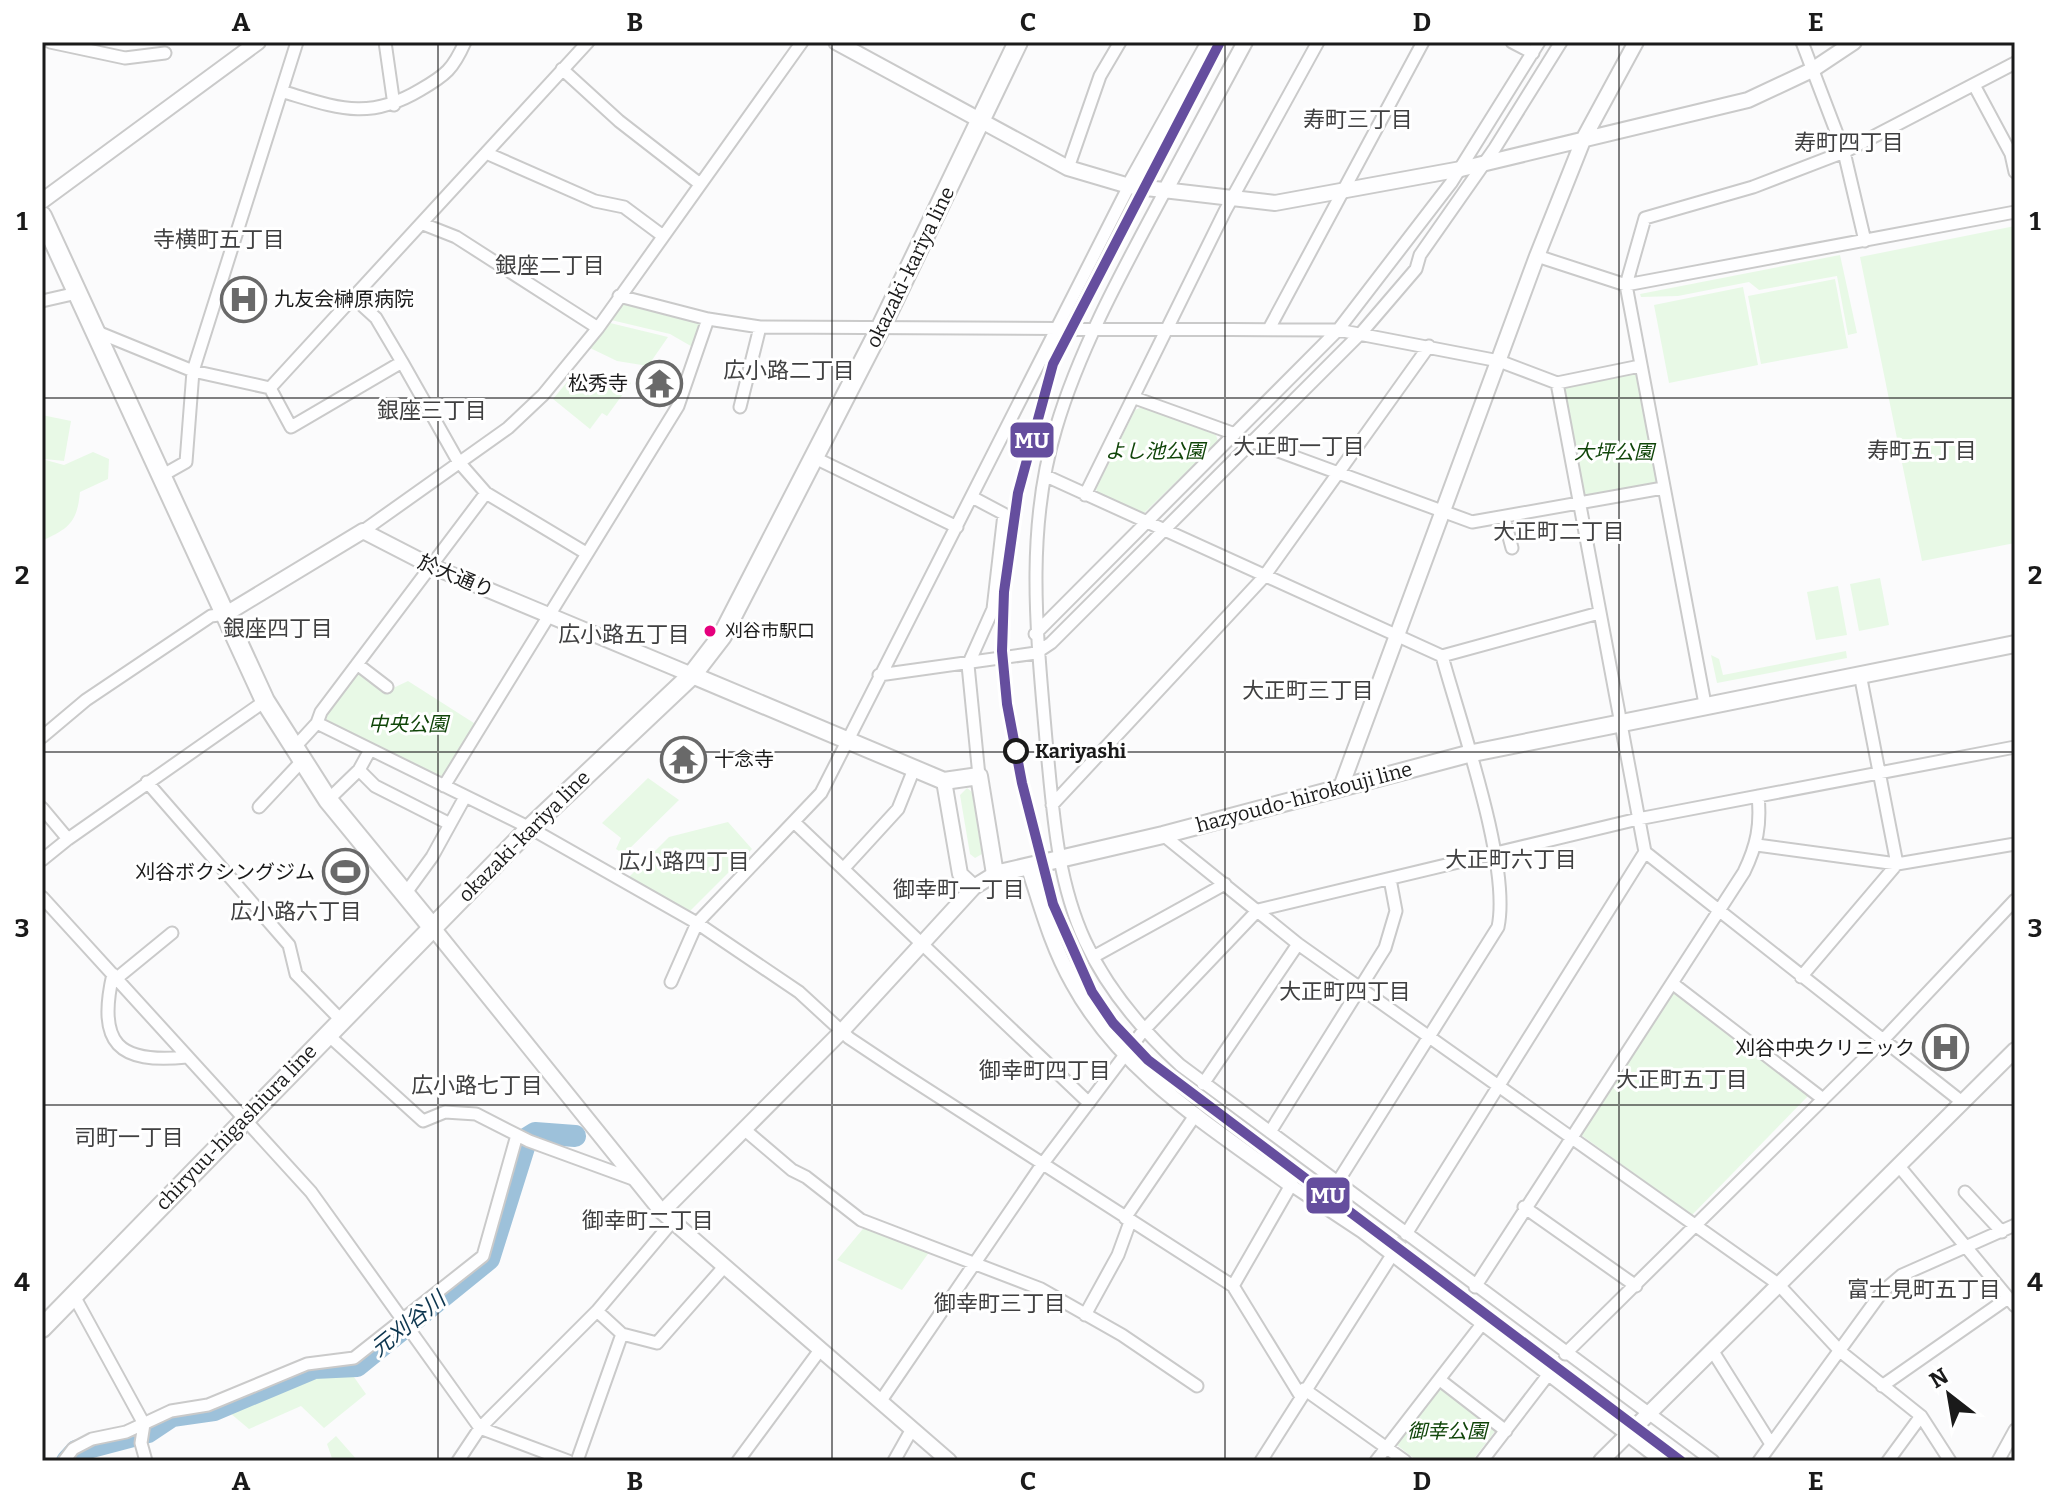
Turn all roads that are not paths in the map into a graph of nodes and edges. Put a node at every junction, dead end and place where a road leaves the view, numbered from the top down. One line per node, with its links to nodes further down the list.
1 (50, 42): 21 (street)
2 (258, 42): 41 (street)
3 (297, 42): 26 (street)
4 (385, 42): 27 (street)
5 (465, 42): 27 (street)
6 (588, 42): 23 (street)
7 (802, 42): 36 (street)
8 (836, 42): 28 (street)
9 (1018, 42): 28 (main road, okazaki-kariya line)
10 (1120, 42): 33 (street)
11 (1209, 42): 37 (street)
12 (1245, 42): 38 (street)
13 (1318, 42): 40 (street)
14 (1423, 42): 39 (street)
15 (1512, 42): 20 (street)
16 (1561, 42): 32 (street)
17 (1636, 42): 29 (street)
18 (1802, 42): 24 (street)
19 (1854, 42): 24 (street)
20 (1536, 47): 34 (street)
21 (165, 53)
22 (2015, 63): 25 (street)
23 (562, 69): 31 (street); 36 (street)
24 (1812, 70): 29 (street); 30 (street)
25 (1974, 85): 30 (street); 35 (street)
26 (284, 92): 27 (street); 68 (street)
27 (394, 105)
28 (980, 122): 33 (street); 54 (main road, okazaki-kariya line)
29 (1584, 138): 32 (street); 47 (street)
30 (1844, 152): 46 (street); 48 (street)
31 (486, 153): 44 (street); 45 (street)
32 (1486, 161): 34 (street); 63 (street)
33 (1068, 168): 37 (street)
34 (1461, 169): 39 (street); 61 (street)
35 (2015, 172)
36 (700, 184): 45 (street)
37 (1129, 186): 38 (street); 59 (street)
38 (1165, 191): 40 (street); 55 (street)
39 (1340, 193): 40 (street); 57 (street)
40 (1231, 200): 60 (street)
41 (42, 201)
42 (2015, 212): 46 (street)
43 (42, 216): 49 (main road)
44 (423, 224): 51 (street); 58 (street)
45 (663, 236): 50 (street)
46 (1865, 241): 48 (street)
47 (1537, 256): 48 (street); 65 (street)
48 (1626, 285): 67 (street)
49 (77, 293): 52 (street); 62 (main road)
50 (619, 296): 53 (street); 58 (street)
51 (353, 297): 66 (street); 70 (street)
52 (42, 301)
53 (708, 319): 56 (street); 92 (street)
54 (882, 325): 56 (street); 59 (street); 75 (main road, okazaki-kariya line)
55 (1098, 326): 59 (street); 60 (street); 79 (street)
56 (760, 327): 72 (street)
57 (1270, 327): 60 (street); 61 (street)
58 (598, 328): 76 (street)
59 (1056, 328): 83 (street)
60 (1168, 328): 71 (street)
61 (1338, 330): 63 (street); 73 (street)
62 (95, 331): 68 (street); 78 (main road)
63 (1362, 332): 64 (street); 74 (street)
64 (1429, 346): 65 (street); 77 (street)
65 (1499, 361): 69 (street); 85 (street)
66 (402, 362): 70 (street); 76 (street)
67 (1640, 366): 69 (street); 80 (street)
68 (193, 371): 70 (street); 78 (street)
69 (1557, 383): 84 (street)
70 (270, 388)
71 (1135, 398): 73 (street); 82 (street)
72 (740, 407)
73 (1235, 434): 87 (street)
74 (1251, 441): 77 (street); 90 (street)
75 (813, 457): 88 (street); 106 (main road, okazaki-kariya line)
76 (458, 461): 81 (street); 89 (street)
77 (1337, 473): 85 (street); 94 (street)
78 (163, 475): 96 (main road)
79 (1046, 476): 82 (street); 98 (street)
80 (1663, 488): 84 (street); 110 (street)
81 (486, 493): 92 (street); 93 (street)
82 (1085, 495): 87 (street)
83 (972, 497): 88 (street); 104 (street)
84 (1579, 505): 86 (street); 95 (street)
85 (1441, 513): 86 (street); 99 (street)
86 (1504, 518): 91 (street)
87 (1145, 524): 90 (street); 98 (street)
88 (957, 527): 107 (street)
89 (363, 531): 93 (street, 於大通り); 96 (street)
90 (1162, 531): 94 (street); 101 (street)
91 (1512, 548)
92 (586, 553): 97 (street)
93 (431, 566): 97 (street, 於大通り); 103 (street)
94 (1263, 578): 99 (street); 130 (street)
95 (1599, 613): 102 (street); 111 (street)
96 (226, 614): 109 (main road); 113 (street)
97 (551, 615): 106 (street, 於大通り); 125 (street)
98 (1035, 634): 101 (street)
99 (1394, 635): 102 (street); 126 (street)
100 (2015, 644): 105 (main road, hazyoudo-hirokouji line)
101 (1036, 653): 104 (street); 130 (street)
102 (1442, 656): 118 (street)
103 (357, 664): 108 (street); 112 (street)
104 (968, 665): 107 (street); 122 (street)
105 (1860, 674): 110 (main road, hazyoudo-hirokouji line); 121 (street)
106 (692, 675): 114 (main road); 136 (main road, okazaki-kariya line)
107 (879, 675): 114 (street)
108 (387, 687)
109 (265, 701): 117 (main road); 124 (street)
110 (1705, 704): 111 (main road, hazyoudo-hirokouji line)
111 (1621, 720): 118 (main road, hazyoudo-hirokouji line); 133 (street)
112 (317, 723): 116 (street); 117 (street)
113 (42, 737)
114 (848, 743): 119 (main road); 134 (street)
115 (2015, 747): 121 (street)
116 (370, 750): 120 (street); 125 (street)
117 (298, 754): 129 (main road); 131 (street)
118 (1468, 754): 126 (main road, hazyoudo-hirokouji line); 141 (street)
119 (914, 769): 123 (main road); 146 (street)
120 (359, 770): 129 (street); 135 (street)
121 (1879, 772): 127 (street); 145 (street)
122 (979, 776): 123 (main road); 148 (main road)
123 (944, 781): 151 (street)
124 (147, 782): 138 (street); 168 (street)
125 (444, 786): 128 (street)
126 (1341, 787): 137 (main road, hazyoudo-hirokouji line)
127 (1758, 796): 133 (street); 140 (street)
128 (465, 797): 135 (street); 136 (street)
129 (328, 800): 152 (main road)
130 (1052, 805): 144 (street)
131 (259, 807)
132 (42, 808): 138 (street)
133 (1638, 819): 141 (street); 142 (street)
134 (795, 823): 146 (street); 157 (street)
135 (450, 824): 152 (street)
136 (530, 828): 157 (street); 158 (main road, okazaki-kariya line)
137 (1163, 835): 144 (main road, hazyoudo-hirokouji line); 150 (street)
138 (68, 839): 143 (street)
139 (2015, 844): 145 (street)
140 (1757, 845): 145 (street); 156 (street)
141 (1494, 851): 149 (street); 172 (street)
142 (1645, 852): 156 (street); 178 (street)
143 (42, 860)
144 (1059, 860): 147 (main road, hazyoudo-hirokouji line); 162 (street)
145 (1897, 864): 164 (street)
146 (844, 868): 161 (street)
147 (1029, 868): 148 (main road, hazyoudo-hirokouji line); 175 (street)
148 (995, 874): 151 (street)
149 (1390, 879): 155 (street); 167 (street)
150 (1225, 884): 155 (street); 162 (street)
151 (974, 887): 161 (street)
152 (405, 894): 158 (main road)
153 (42, 897): 163 (street)
154 (2015, 900): 173 (street)
155 (1258, 910): 160 (street); 170 (street)
156 (1719, 910): 164 (street); 166 (street)
157 (697, 923): 165 (street); 169 (street)
158 (433, 928): 168 (main road, chiryuu-higashiura line); 190 (street)
159 (172, 933): 163 (street)
160 (1298, 944): 167 (street); 177 (street)
161 (924, 945): 169 (street); 181 (street)
162 (1093, 957): 170 (street)
163 (115, 976): 176 (street); 176 (street)
164 (1801, 977): 173 (street)
165 (671, 982)
166 (1672, 983): 179 (street); 186 (street)
167 (1361, 988): 172 (street); 185 (street)
168 (341, 1020): 171 (main road, chiryuu-higashiura line)
169 (842, 1031): 184 (street); 189 (street)
170 (1143, 1031): 175 (street); 177 (street)
171 (327, 1034): 183 (main road, chiryuu-higashiura line); 187 (street)
172 (1429, 1038): 178 (street); 191 (street)
173 (1883, 1040): 179 (street); 180 (street)
174 (2015, 1050): 180 (street)
175 (1125, 1056): 181 (street); 182 (street)
176 (187, 1057): 183 (street)
177 (1203, 1084): 185 (street)
178 (1500, 1086): 186 (street); 200 (street)
179 (1823, 1099): 197 (street)
180 (1962, 1102): 188 (street)
181 (1089, 1103): 189 (street)
182 (1196, 1114): 192 (street); 196 (street)
183 (245, 1119): 209 (main road, chiryuu-higashiura line); 214 (street)
184 (745, 1130): 195 (street); 203 (street)
185 (1270, 1132): 191 (street)
186 (1571, 1137): 194 (street); 197 (street)
187 (523, 1138): 190 (street); 214 (street)
188 (1898, 1165): 201 (street); 205 (street)
189 (1041, 1166): 196 (street); 203 (street)
190 (633, 1179): 195 (street)
191 (1337, 1183): 200 (street)
192 (1291, 1185): 202 (street); 206 (street)
193 (1965, 1192): 199 (street)
194 (1524, 1207): 207 (street); 208 (street)
195 (667, 1217): 204 (street); 211 (street)
196 (1128, 1220): 206 (street); 212 (street)
197 (1698, 1225): 205 (street); 207 (street)
198 (2015, 1225): 199 (street)
199 (2002, 1232): 201 (street)
200 (1406, 1234): 208 (street)
201 (1968, 1247): 210 (street); 219 (street)
202 (1392, 1255): 213 (street); 225 (street)
203 (976, 1266): 212 (street); 226 (street)
204 (723, 1268): 216 (street); 217 (street)
205 (1778, 1284): 218 (street); 219 (street)
206 (1233, 1286): 225 (street)
207 (1636, 1286): 220 (street)
208 (1475, 1287): 220 (street)
209 (74, 1296): 215 (main road, chiryuu-higashiura line); 229 (street)
210 (2012, 1302): 224 (street)
211 (597, 1311): 216 (street); 230 (street)
212 (1085, 1315): 223 (street)
213 (1482, 1324): 221 (street); 222 (street)
214 (404, 1326): 229 (street); 230 (street)
215 (42, 1328)
216 (622, 1334): 241 (street)
217 (820, 1350): 226 (street); 242 (street)
218 (1712, 1350): 227 (street); 235 (street)
219 (1841, 1352): 224 (street); 235 (street)
220 (1565, 1354): 227 (street)
221 (1548, 1375): 233 (street); 234 (street)
222 (1440, 1380): 233 (street); 236 (street)
223 (1197, 1386)
224 (1882, 1386): 228 (street)
225 (1302, 1392): 236 (street); 245 (street)
226 (880, 1402): 231 (street)
227 (1648, 1413): 234 (street); 251 (street)
228 (1921, 1416): 253 (street); 254 (street)
229 (144, 1424): 237 (street); 238 (street)
230 (480, 1428): 239 (street); 240 (street)
231 (912, 1429): 243 (street); 244 (street)
232 (2015, 1430): 255 (street)
233 (1506, 1431): 248 (street)
234 (1626, 1435): 249 (street); 250 (street)
235 (1771, 1444): 252 (street)
236 (1387, 1448): 246 (street); 247 (street)
237 (64, 1461)
238 (146, 1461)
239 (458, 1461)
240 (568, 1461)
241 (577, 1461)
242 (738, 1461)
243 (894, 1461)
244 (949, 1461)
245 (1261, 1461)
246 (1376, 1461)
247 (1405, 1461)
248 (1482, 1461)
249 (1601, 1461)
250 (1661, 1461)
251 (1713, 1461)
252 (1759, 1461)
253 (1888, 1461)
254 (1950, 1461)
255 (1998, 1461)

